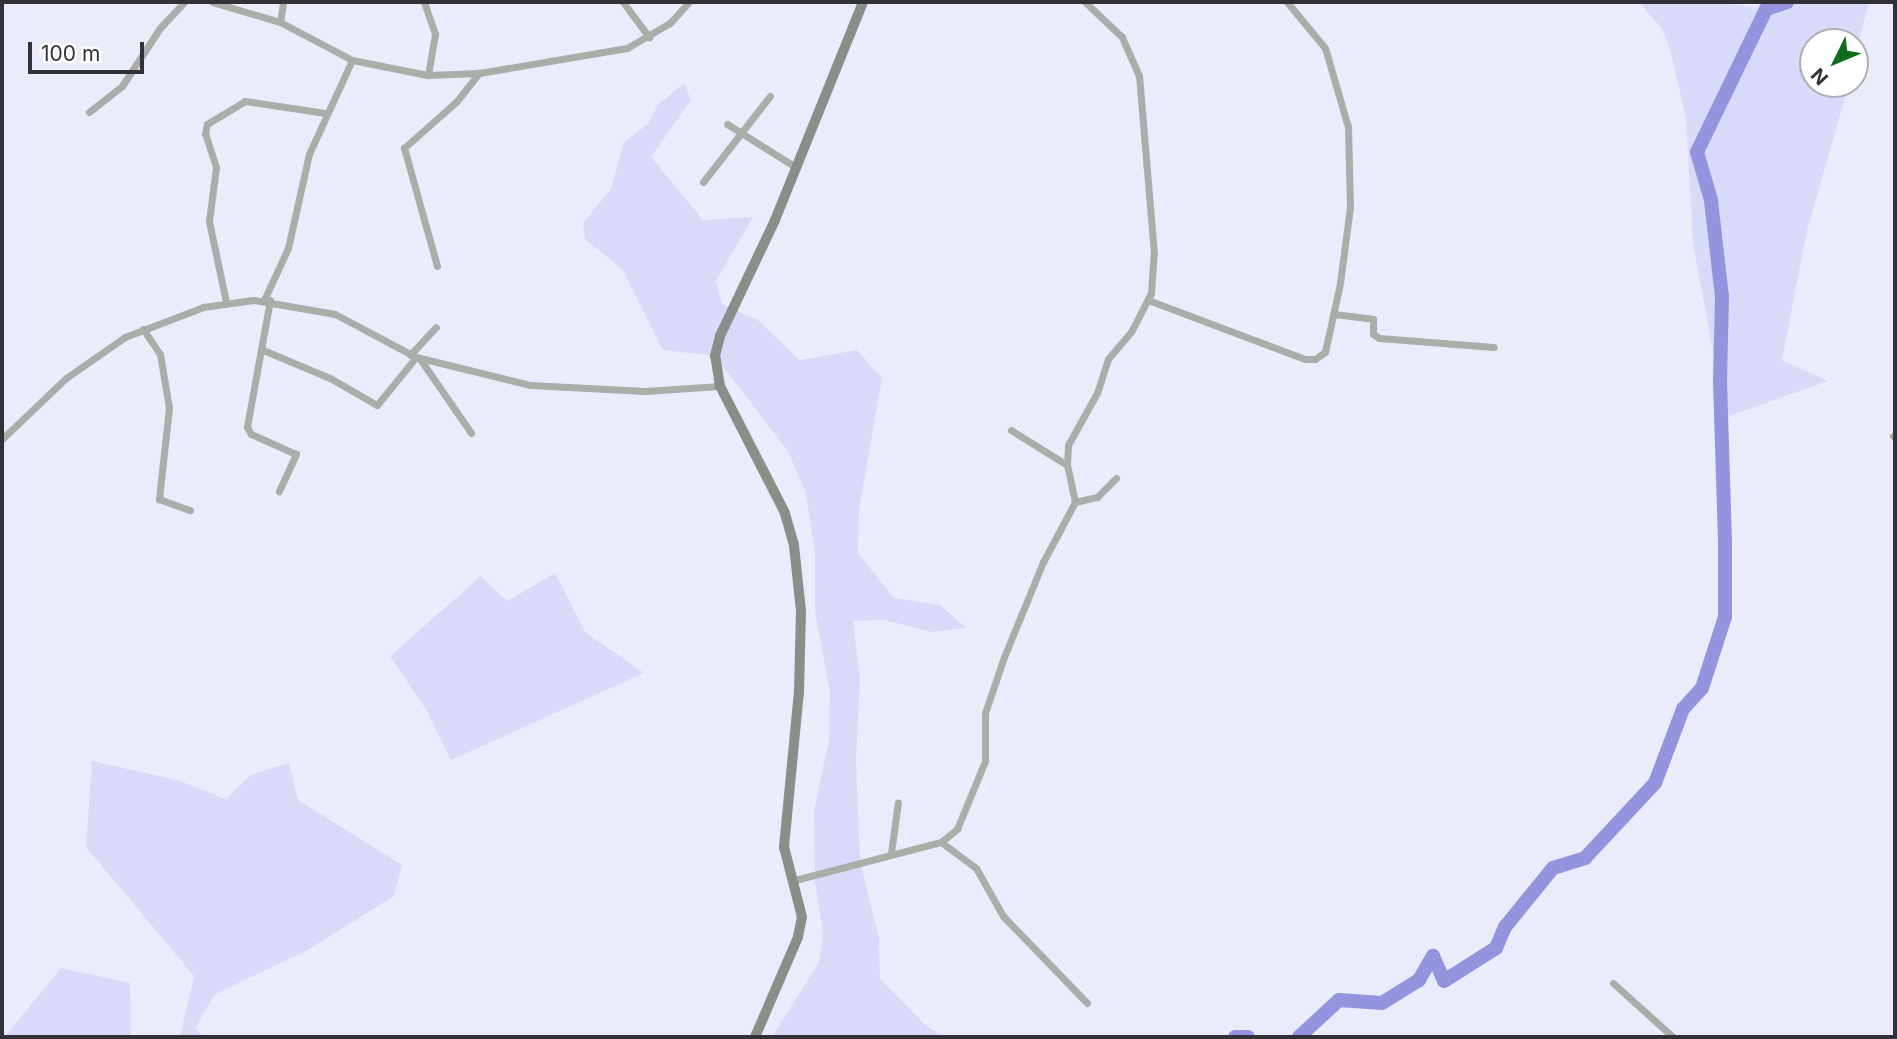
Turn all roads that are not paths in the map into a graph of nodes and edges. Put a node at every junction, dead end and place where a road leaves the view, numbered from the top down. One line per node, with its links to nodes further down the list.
1 (184, 2): 18 (street)
2 (212, 2): 10 (street)
3 (284, 2): 10 (street)
4 (424, 2): 13 (street)
5 (623, 2): 11 (street)
6 (689, 2): 11 (street)
7 (863, 2): 22 (street)
8 (1085, 2): 26 (street)
9 (1287, 2): 28 (street)
10 (280, 22): 12 (street)
11 (649, 37): 14 (street)
12 (352, 60): 15 (street); 19 (street)
13 (432, 65): 15 (street); 16 (street)
14 (479, 73): 16 (street); 24 (street)
15 (428, 75): 16 (street)
16 (440, 75)
17 (770, 96): 21 (street)
18 (89, 112)
19 (325, 113): 25 (street); 27 (street)
20 (727, 124): 21 (street)
21 (743, 134): 22 (street); 23 (street)
22 (794, 166): 34 (street)
23 (703, 182)
24 (437, 266)
25 (267, 300): 27 (street); 32 (street); 33 (street)
26 (1149, 300): 28 (street); 38 (street)
27 (226, 302): 30 (street)
28 (1334, 314): 31 (street)
29 (436, 327): 33 (street)
30 (143, 330): 37 (street); 42 (street)
31 (1494, 347)
32 (263, 349): 33 (street); 40 (street)
33 (415, 357): 34 (street); 36 (street)
34 (720, 386): 46 (street)
35 (1011, 430): 38 (street)
36 (471, 433)
37 (2, 437)
38 (1067, 465): 41 (street)
39 (1116, 478): 41 (street)
40 (279, 491)
41 (1075, 502): 44 (street)
42 (191, 510)
43 (898, 802): 45 (street)
44 (941, 842): 45 (street); 48 (street)
45 (891, 853): 46 (street)
46 (795, 880): 49 (street)
47 (1613, 983): 50 (street)
48 (1087, 1003)
49 (755, 1037)
50 (1672, 1037)

